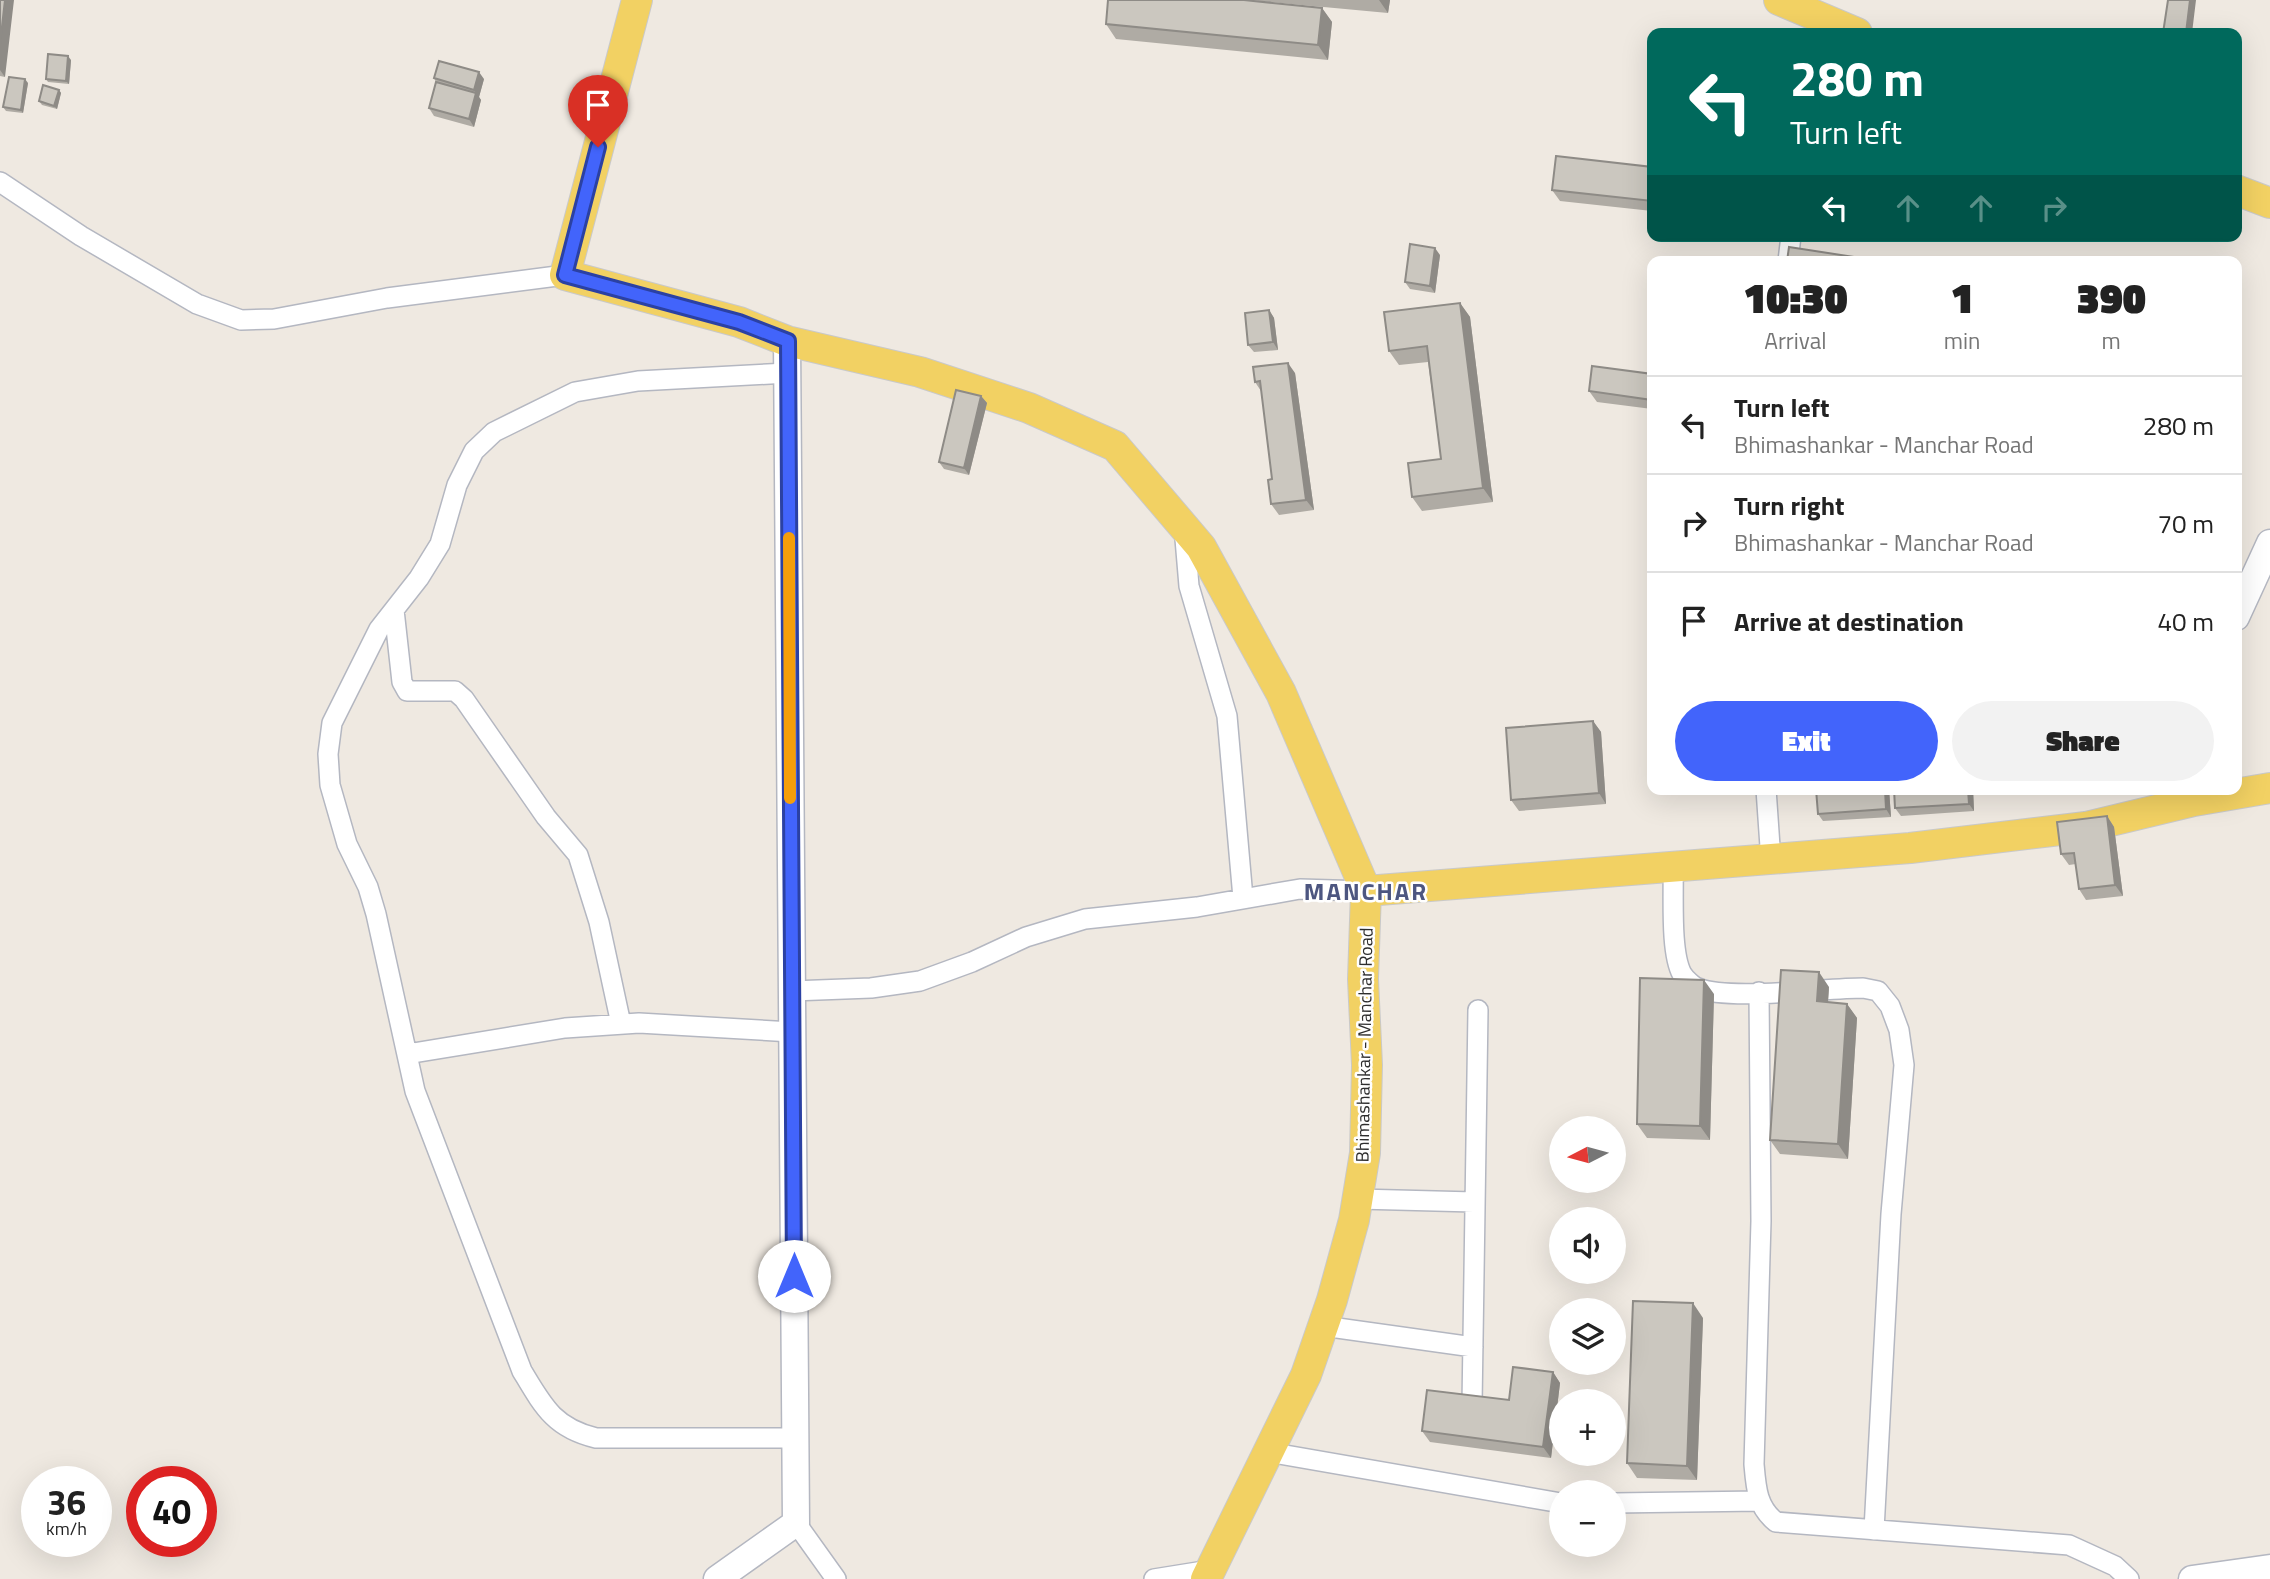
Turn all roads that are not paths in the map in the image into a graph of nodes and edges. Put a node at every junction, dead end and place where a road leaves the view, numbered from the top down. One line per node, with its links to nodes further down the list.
1 (637, 0): 7 (main road)
2 (1779, 0): 3 (main road)
3 (1826, 27)
4 (0, 182): 7 (street)
5 (2242, 192): 6 (main road)
6 (2270, 203)
7 (565, 275): 8 (main road, Bhimashankar - Manchar Road)
8 (788, 341): 9 (street); 10 (main road, Bhimashankar - Manchar Road)
9 (788, 373): 13 (street); 22 (street)
10 (1183, 523): 20 (main road, Bhimashankar - Manchar Road); 21 (street)
11 (2270, 543): 12 (street)
12 (2242, 604)
13 (394, 610): 25 (street); 27 (street)
14 (2270, 788): 15 (main road)
15 (2242, 791)
16 (1766, 795): 18 (street)
17 (2195, 795): 18 (main road)
18 (1771, 861): 19 (main road)
19 (1673, 868): 20 (main road); 23 (street)
20 (1366, 891): 21 (street); 28 (main road, Bhimashankar - Manchar Road)
21 (1243, 898): 22 (street)
22 (792, 991): 26 (street)
23 (1759, 992): 36 (street); 39 (street)
24 (1478, 1010): 29 (street)
25 (621, 1024): 26 (street); 27 (street)
26 (792, 1032): 33 (street)
27 (407, 1054): 33 (street)
28 (1357, 1199): 29 (street); 30 (main road, Bhimashankar - Manchar Road)
29 (1474, 1202): 31 (street)
30 (1323, 1326): 31 (street); 34 (main road, Bhimashankar - Manchar Road)
31 (1473, 1347): 32 (street)
32 (1472, 1405)
33 (795, 1438): 38 (street)
34 (1268, 1452): 35 (street); 41 (main road, Bhimashankar - Manchar Road)
35 (1549, 1501)
36 (1760, 1501): 37 (street); 39 (street)
37 (1626, 1503)
38 (796, 1523): 42 (street); 43 (street)
39 (1874, 1530): 45 (street)
40 (2270, 1568): 46 (street)
41 (1208, 1575): 44 (street)
42 (717, 1579)
43 (836, 1579)
44 (1154, 1579)
45 (2129, 1579)
46 (2192, 1579)

